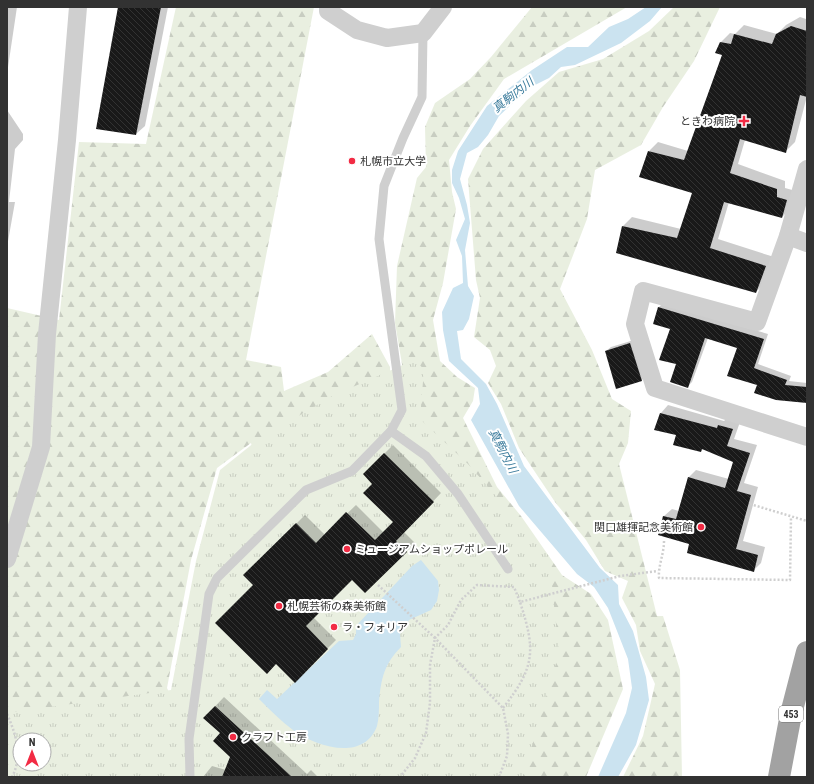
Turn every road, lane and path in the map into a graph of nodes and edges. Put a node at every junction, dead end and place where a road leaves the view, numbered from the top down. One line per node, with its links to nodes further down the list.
1 (78, 7): 14 (street)
2 (328, 7): 4 (street)
3 (443, 7): 4 (street)
4 (423, 33): 8 (lane)
5 (807, 170): 6 (street)
6 (788, 236): 7 (street); 9 (street)
7 (807, 243)
8 (391, 431): 15 (lane); 24 (lane)
9 (807, 437)
10 (750, 504): 11 (path)
11 (791, 516): 12 (path); 16 (path)
12 (807, 521)
13 (664, 541): 16 (path)
14 (7, 559)
15 (508, 569)
16 (658, 571): 18 (path)
17 (378, 585): 19 (path)
18 (520, 602): 19 (path); 21 (path)
19 (435, 638): 21 (path); 25 (path)
20 (807, 652): 27 (highway, 453)
21 (503, 708): 26 (path)
22 (7, 714): 23 (path)
23 (12, 777)
24 (190, 777)
25 (400, 777)
26 (499, 777)
27 (780, 777)

